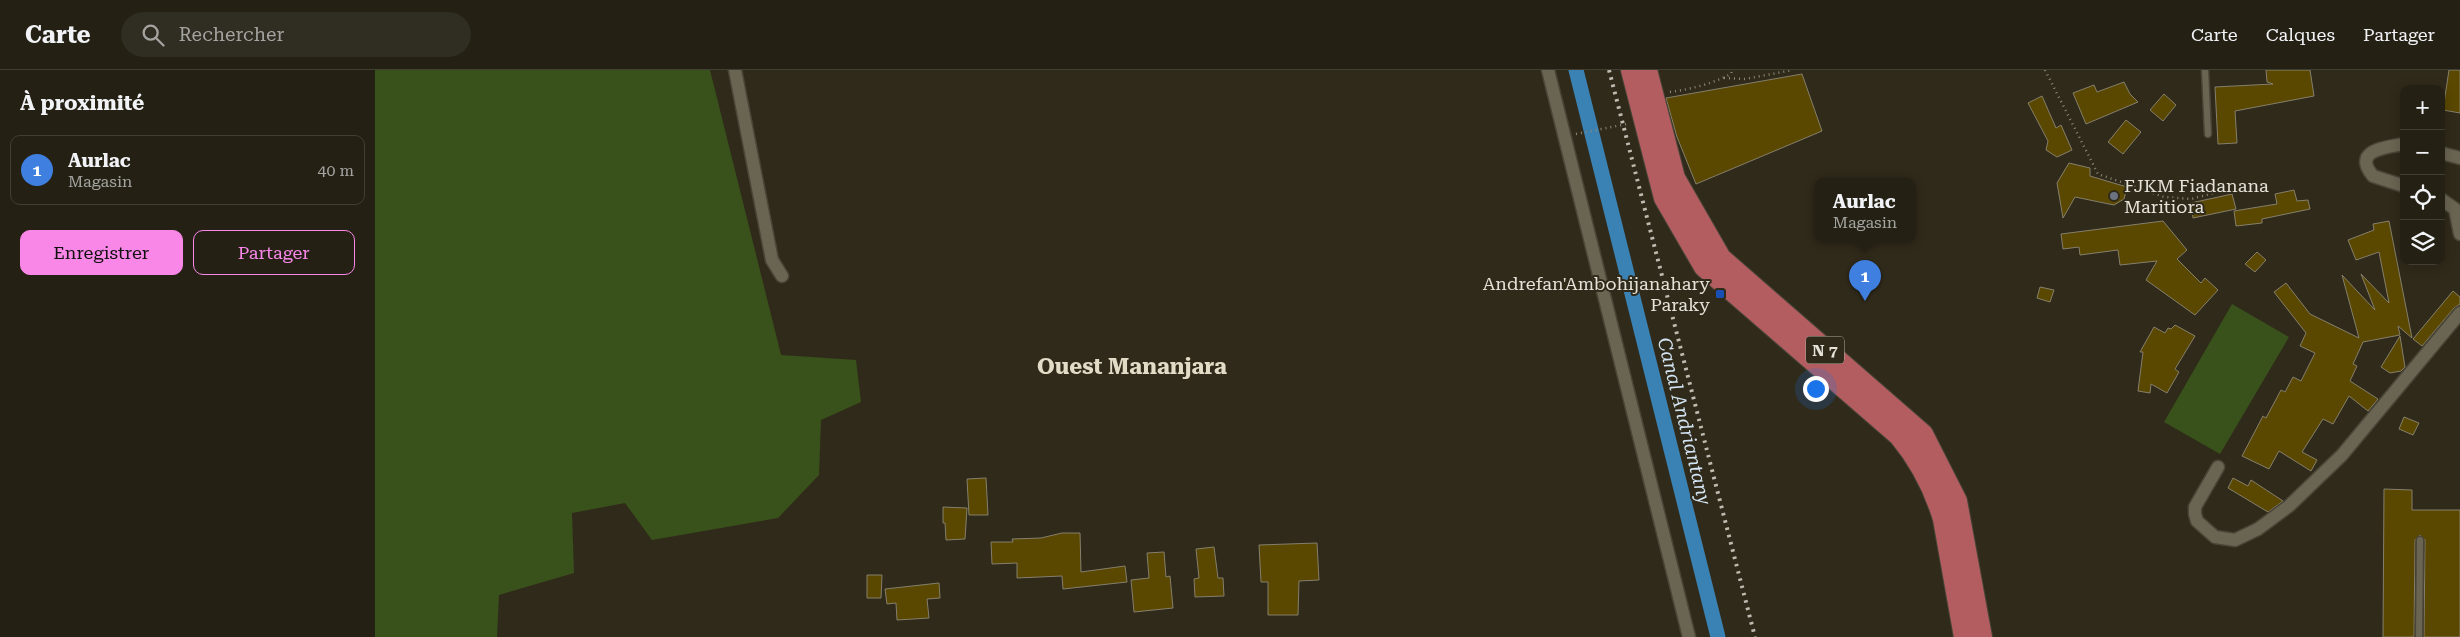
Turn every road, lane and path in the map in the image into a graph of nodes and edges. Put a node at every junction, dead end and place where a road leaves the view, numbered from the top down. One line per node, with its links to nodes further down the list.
1 (735, 70): 21 (street)
2 (1548, 70): 25 (street)
3 (1631, 70): 11 (main road, N 7)
4 (1647, 70): 10 (main road, N 7)
5 (1732, 70): 9 (path)
6 (1793, 70): 9 (path)
7 (2045, 70): 18 (path)
8 (2205, 70): 13 (lane)
9 (1723, 78): 10 (path)
10 (1653, 94): 27 (main road, N 7)
11 (1643, 117): 12 (path); 26 (main road, N 7)
12 (1576, 134)
13 (2208, 134)
14 (2400, 145): 17 (street)
15 (2445, 154): 16 (street)
16 (2460, 158)
17 (2400, 185)
18 (2214, 193)
19 (2445, 202): 20 (street)
20 (2460, 234)
21 (782, 276)
22 (2460, 313): 23 (street)
23 (2218, 467)
24 (2421, 540): 28 (lane)
25 (1689, 637)
26 (1964, 637)
27 (1982, 637)
28 (2419, 637)

